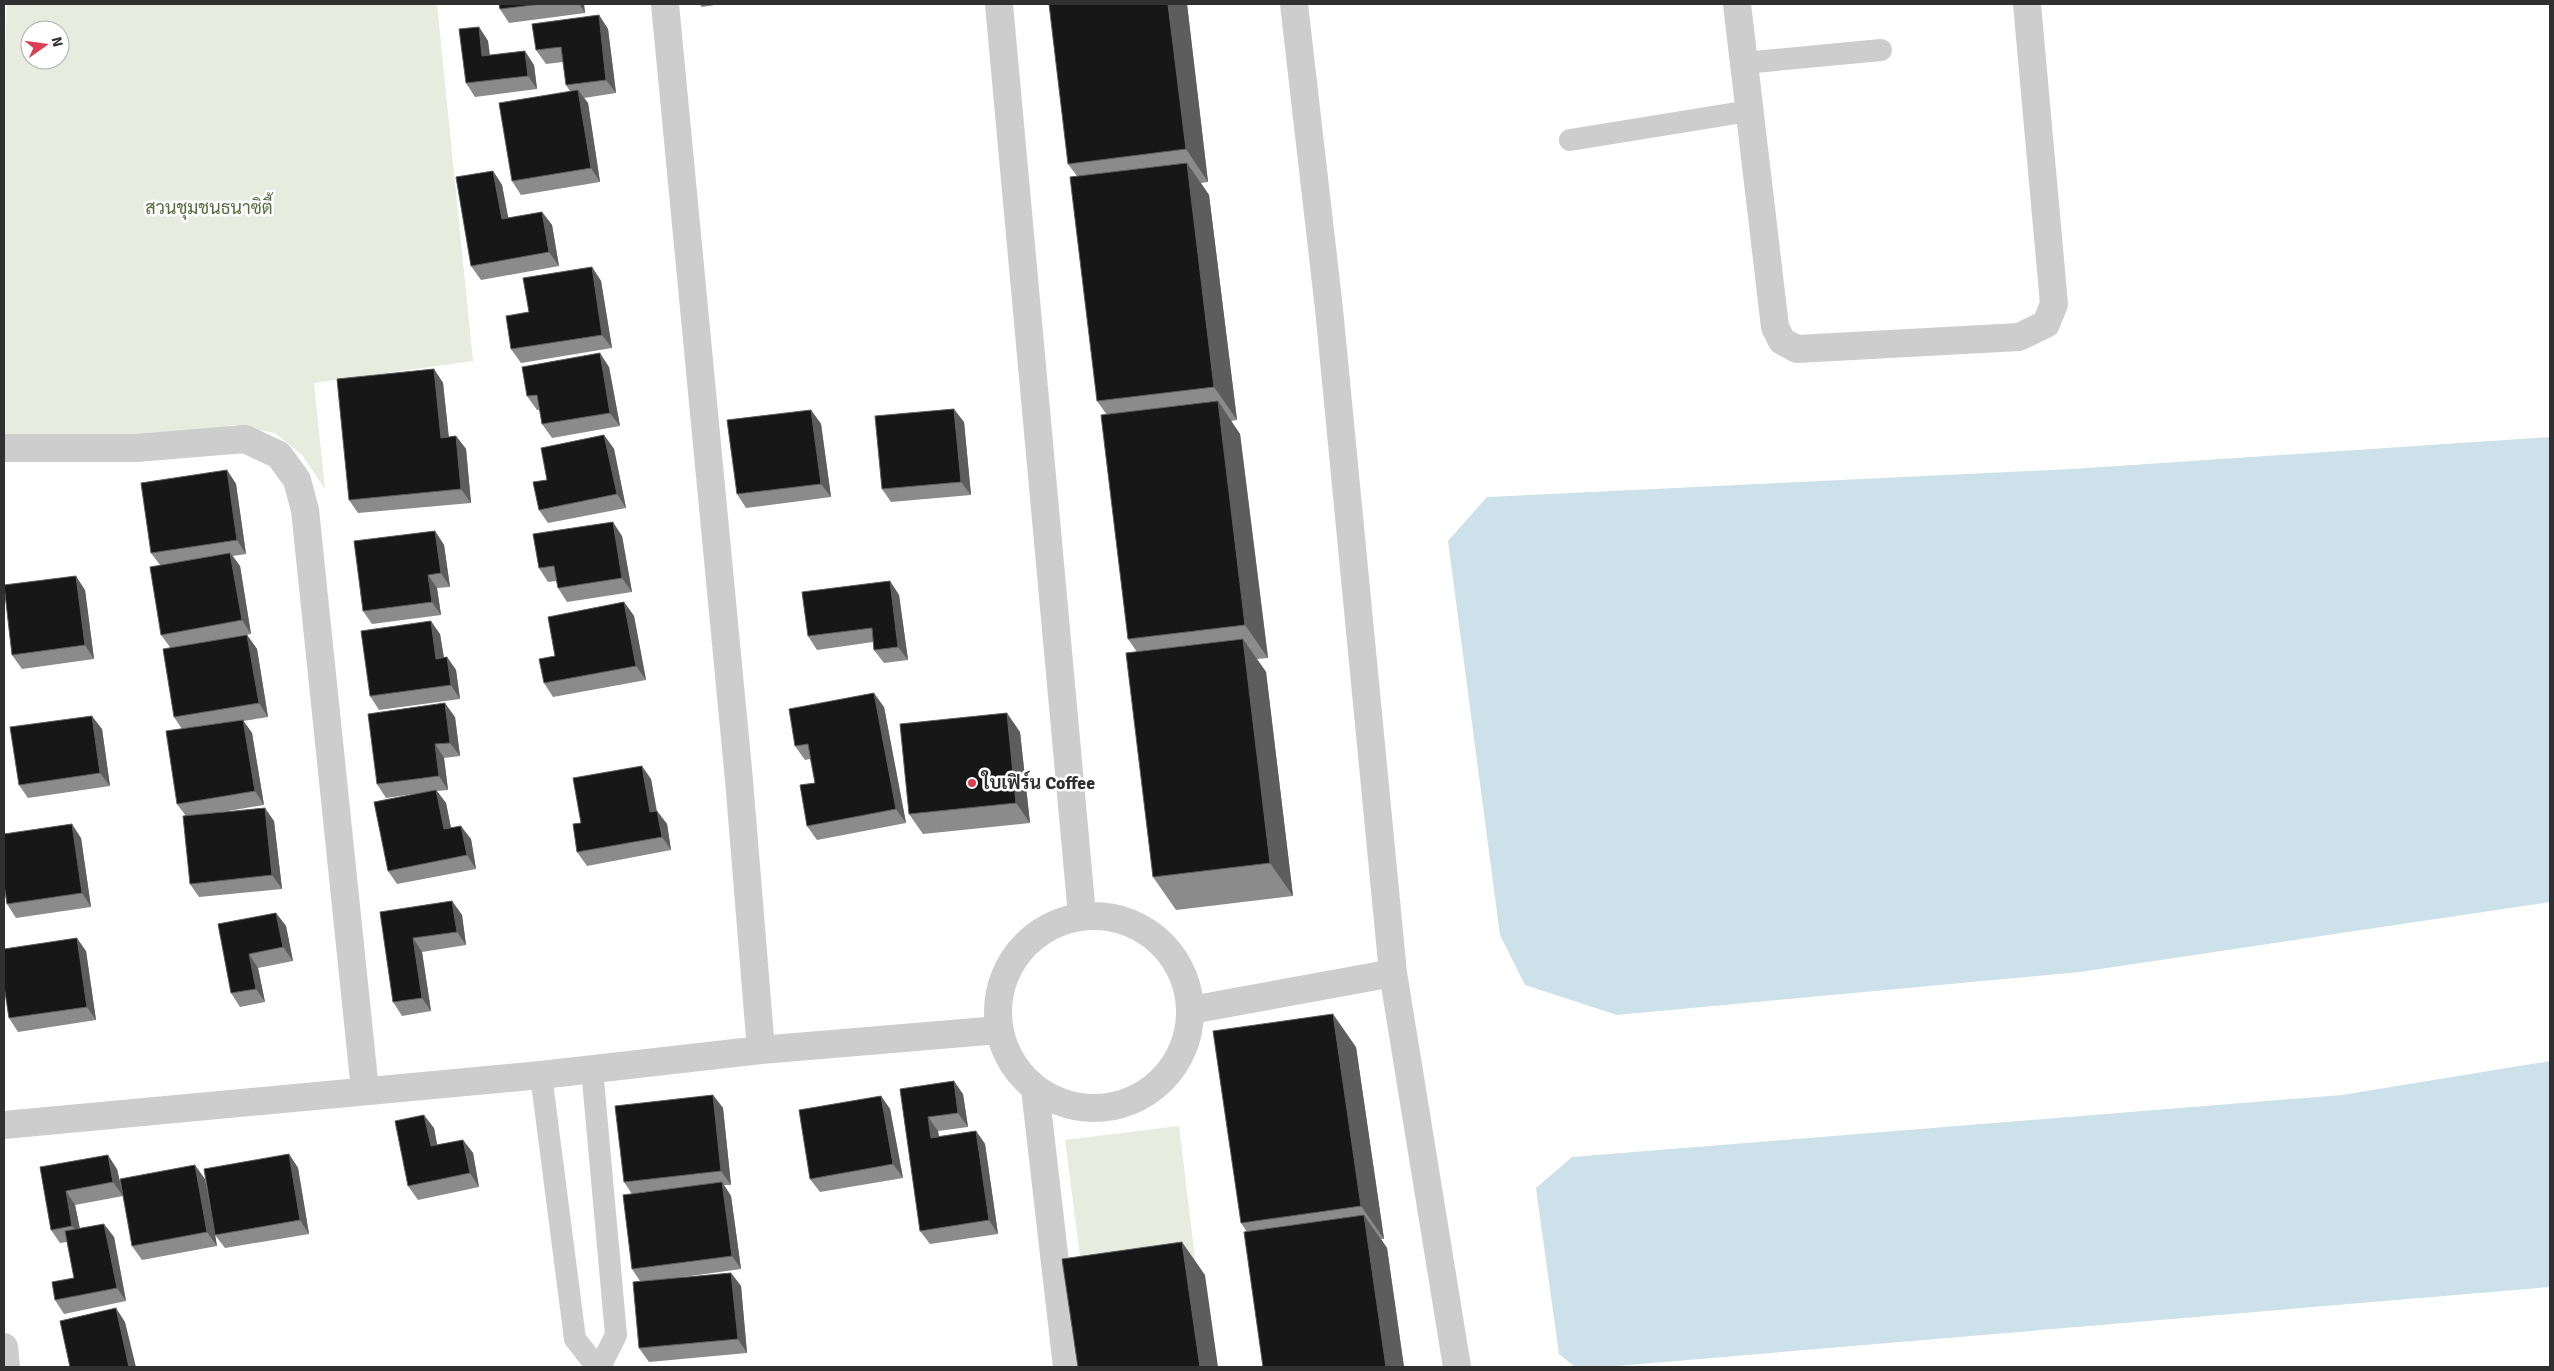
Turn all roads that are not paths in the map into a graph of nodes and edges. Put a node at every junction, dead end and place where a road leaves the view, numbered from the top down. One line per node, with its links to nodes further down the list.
1 (665, 4): 15 (street)
2 (1000, 4): 11 (street)
3 (1294, 4): 12 (street)
4 (1737, 4): 7 (street)
5 (2027, 4): 8 (street)
6 (1881, 50): 7 (lane)
7 (1744, 63): 8 (street)
8 (1749, 111): 9 (lane)
9 (1570, 140)
10 (4, 448): 19 (street)
11 (1082, 915): 13 (street); 14 (street)
12 (1393, 973): 13 (street); 25 (street)
13 (1190, 1010): 18 (street)
14 (999, 1030): 15 (street); 18 (street)
15 (761, 1050): 16 (street)
16 (592, 1069): 17 (street); 23 (lane)
17 (541, 1075): 19 (street); 23 (lane)
18 (1035, 1089): 24 (street)
19 (365, 1090): 20 (street)
20 (4, 1125)
21 (4, 1347): 22 (street)
22 (6, 1367)
23 (599, 1367)
24 (1067, 1367)
25 (1457, 1367)

